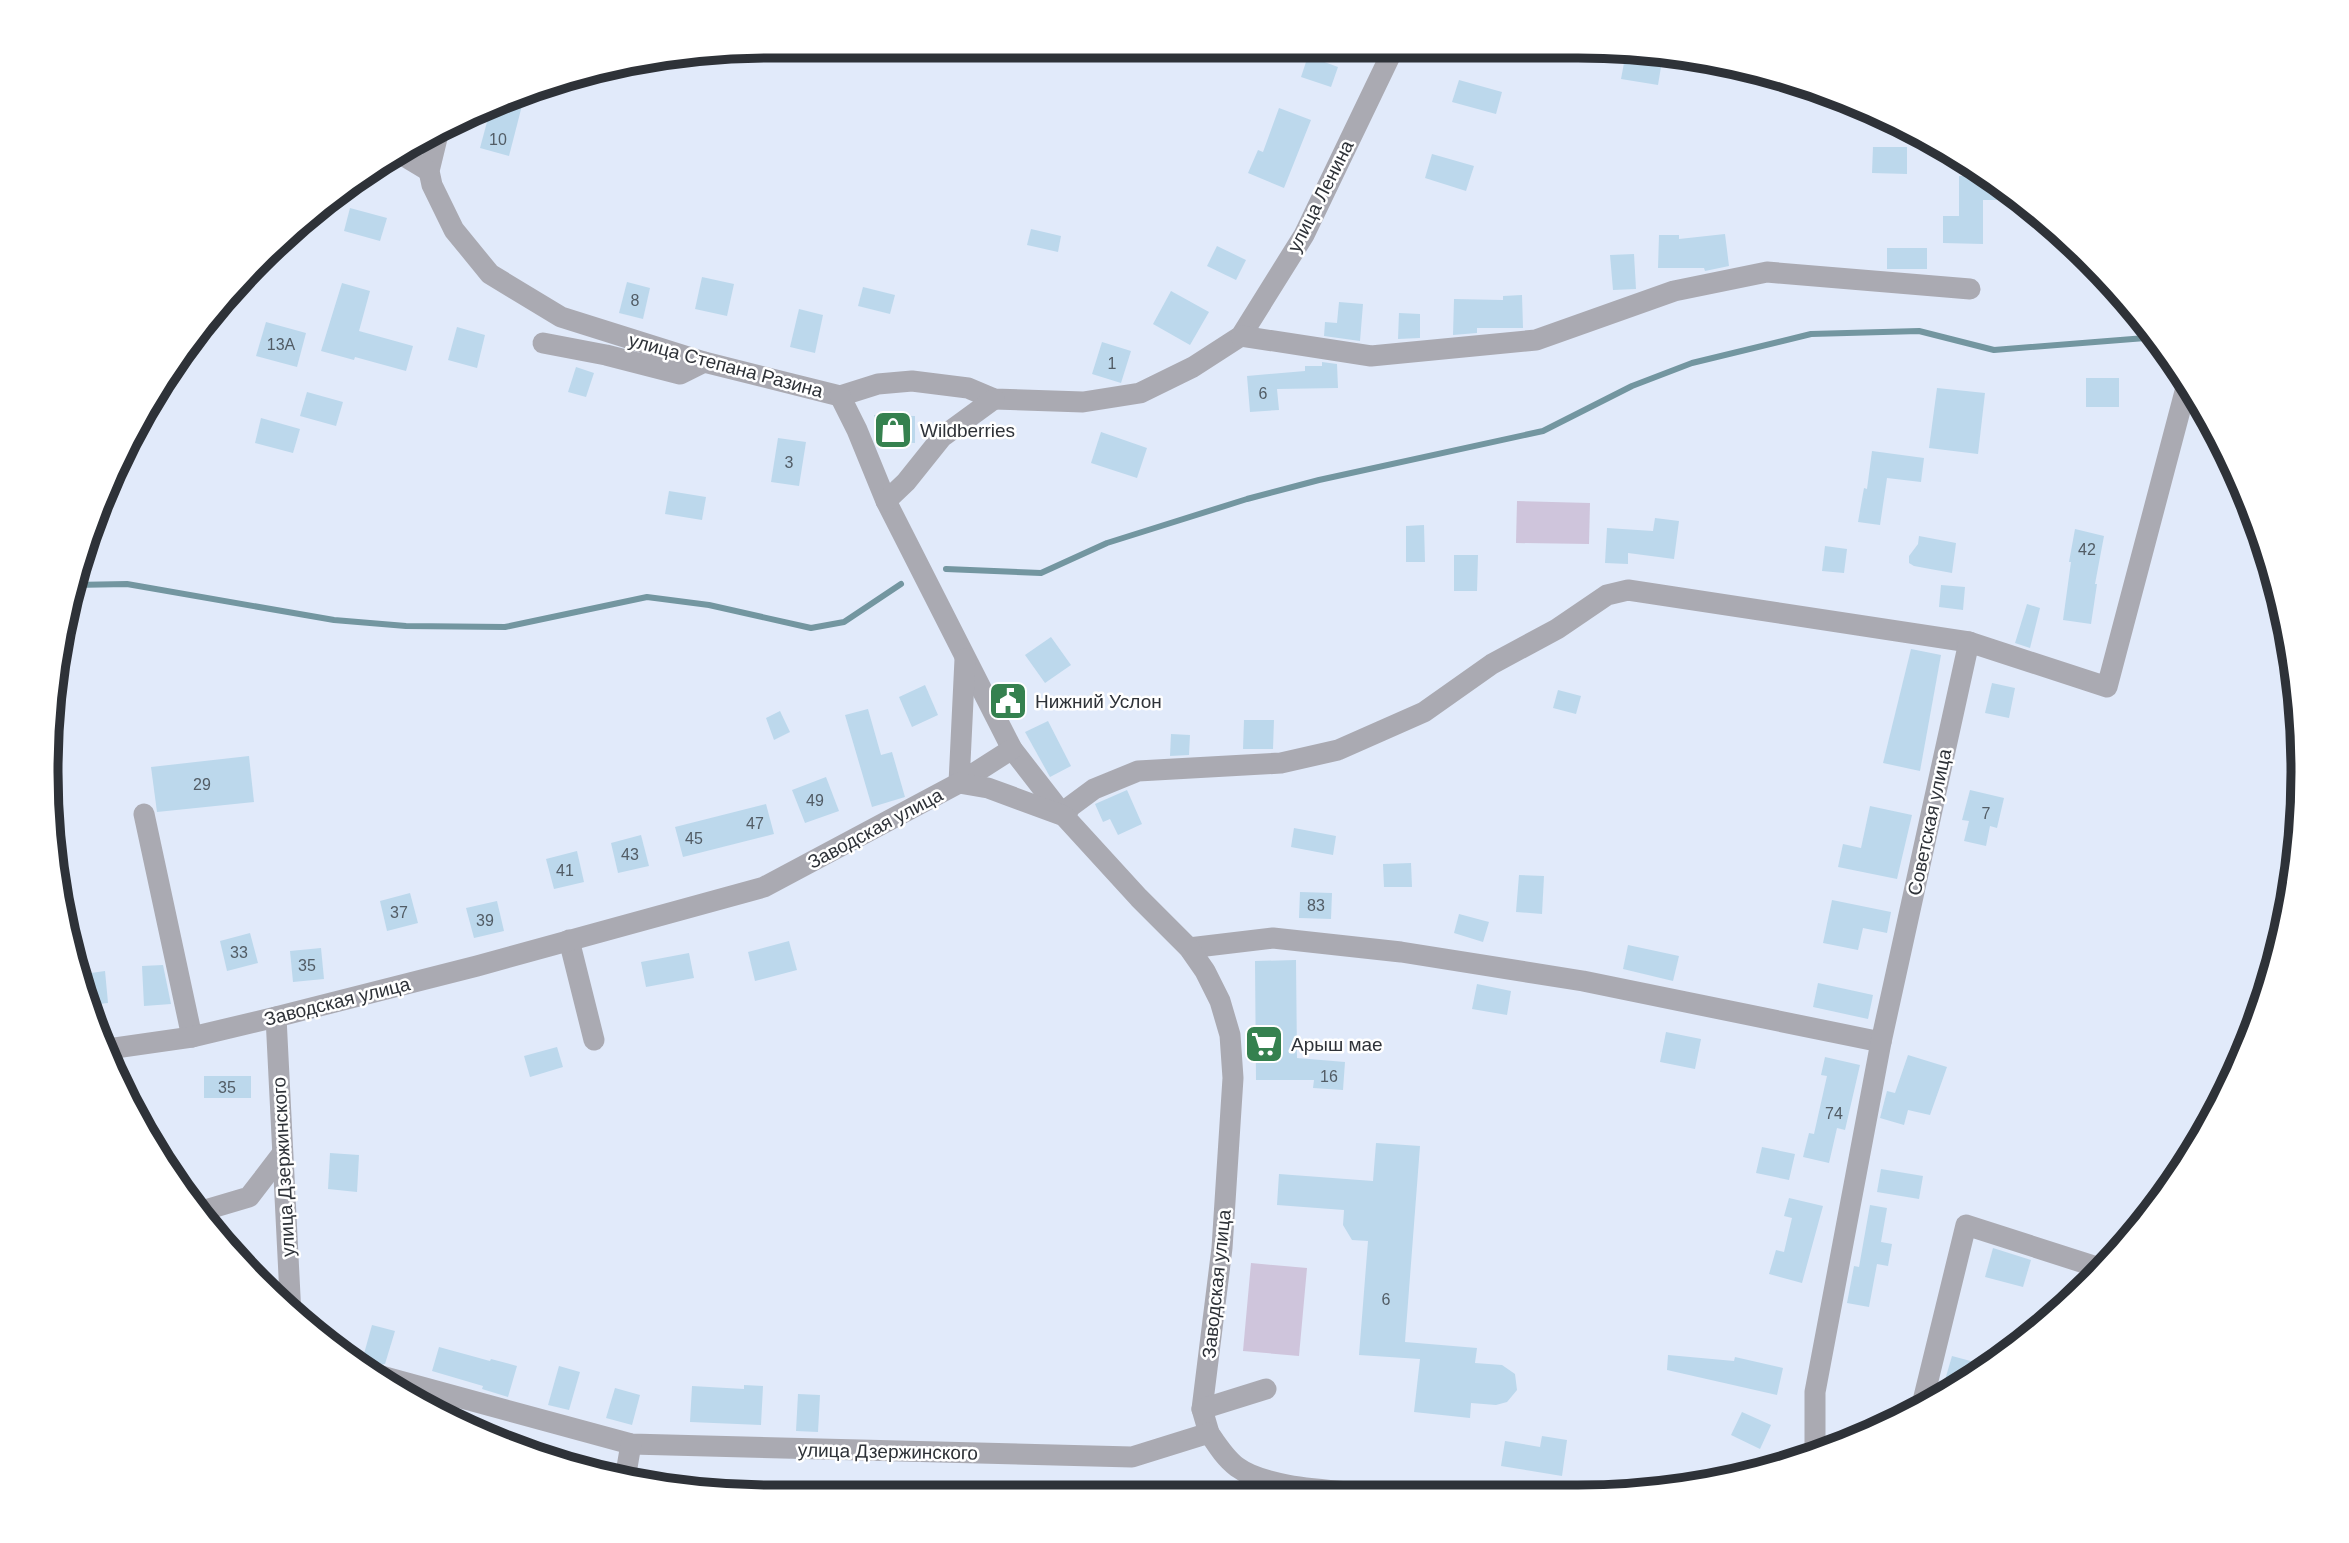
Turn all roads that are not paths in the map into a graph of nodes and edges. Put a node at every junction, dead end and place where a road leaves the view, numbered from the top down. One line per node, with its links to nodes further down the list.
1 (1389, 58): 6 (street, улица Ленина)
2 (436, 142): 4 (street)
3 (407, 158): 4 (street)
4 (429, 171): 8 (street, улица Степана Разина)
5 (1970, 289): 6 (street)
6 (1241, 336): 11 (street, улица Степана Разина)
7 (543, 343): 8 (street)
8 (704, 362): 9 (street, улица Степана Разина)
9 (840, 396): 11 (street, улица Степана Разина); 12 (street)
10 (2184, 396): 13 (street)
11 (994, 399): 12 (street)
12 (886, 501): 14 (street)
13 (1969, 642): 18 (street); 24 (street, Советская улица)
14 (965, 659): 15 (street); 16 (street)
15 (1012, 750): 16 (street); 18 (street)
16 (959, 783): 18 (street, Заводская улица); 19 (street, Заводская улица)
17 (144, 814): 22 (street)
18 (1064, 816): 20 (street, Заводская улица)
19 (569, 940): 21 (street, Заводская улица); 23 (street)
20 (1189, 948): 24 (street); 33 (street, Заводская улица)
21 (276, 1017): 22 (street, Заводская улица); 26 (street, улица Дзержинского)
22 (192, 1037): 25 (street, Заводская улица)
23 (594, 1040)
24 (1881, 1042): 36 (street, Советская улица)
25 (113, 1048)
26 (282, 1154): 27 (street); 29 (street, улица Дзержинского)
27 (208, 1209)
28 (2092, 1265): 32 (street)
29 (290, 1298)
30 (402, 1382): 35 (street, улица Дзержинского)
31 (1266, 1389): 33 (street)
32 (1924, 1395)
33 (1202, 1409): 34 (street, Заводская улица)
34 (1209, 1433): 35 (street, улица Дзержинского); 38 (street)
35 (631, 1444): 37 (street)
36 (1815, 1444)
37 (626, 1471)
38 (1301, 1485)

